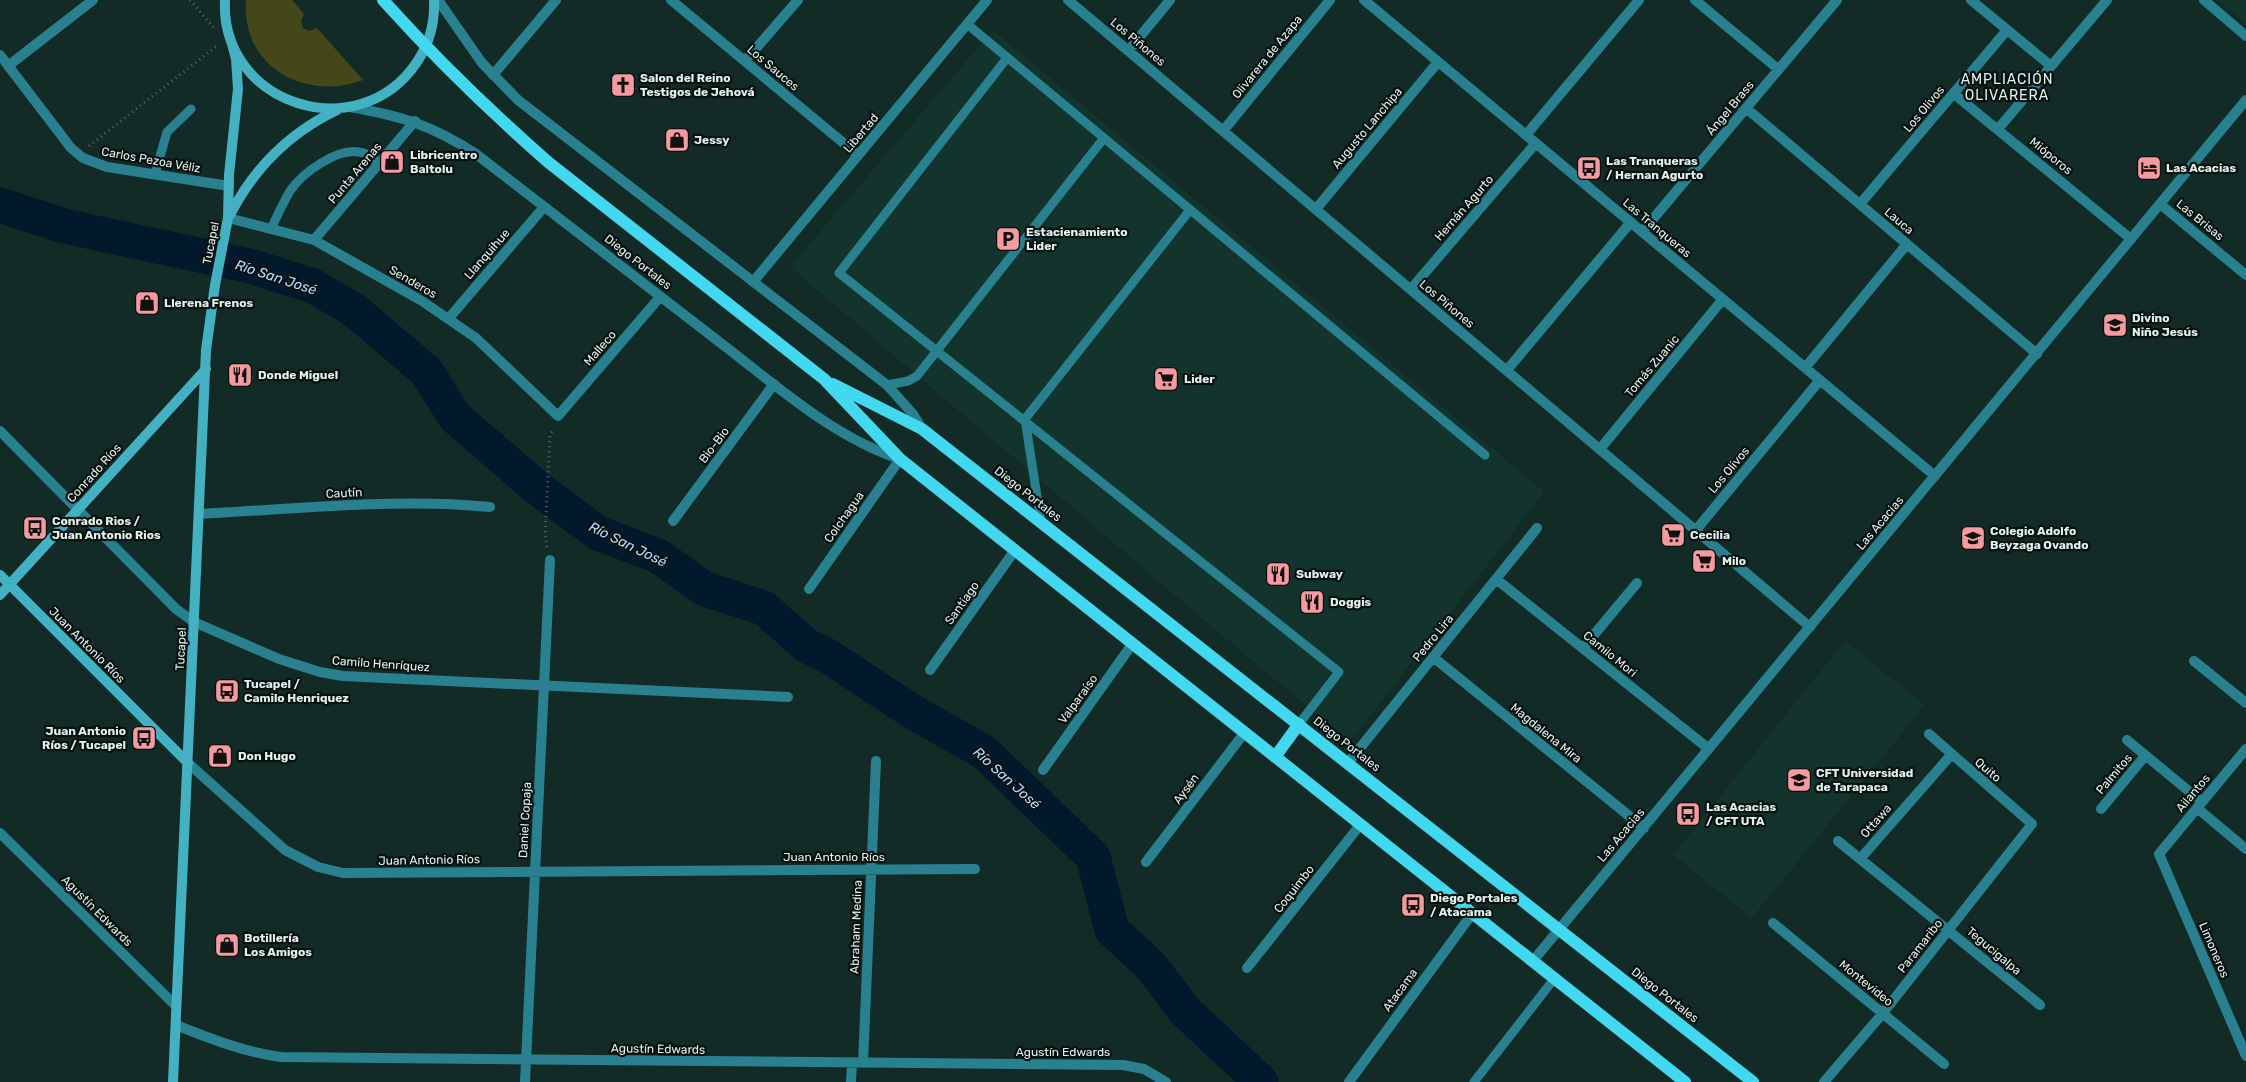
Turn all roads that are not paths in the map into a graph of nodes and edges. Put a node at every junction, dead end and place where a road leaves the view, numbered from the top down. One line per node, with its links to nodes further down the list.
1 (93, 0): 29 (street)
2 (225, 0): 23 (main road, Tucapel)
3 (383, 0): 71 (main road, Diego Portales)
4 (434, 0): 35 (main road, Tucapel)
5 (438, 0): 32 (street, Diego Portales)
6 (556, 0): 32 (street)
7 (671, 0): 27 (street, Los Sauces)
8 (798, 0): 27 (street)
9 (987, 0): 20 (street, Libertad)
10 (1068, 0): 24 (street, Los Piñones)
11 (1170, 0): 24 (street)
12 (1330, 0): 40 (street, Olivarera de Azapa)
13 (1364, 0): 28 (street, Las Tranqueras)
14 (1639, 0): 41 (street)
15 (1695, 0): 31 (street)
16 (1837, 0): 31 (street, Ángel Brass)
17 (1971, 0): 21 (street)
18 (2106, 0): 30 (street)
19 (2204, 0): 22 (street)
20 (967, 24): 26 (lane); 44 (street, Libertad)
21 (2007, 30): 30 (street); 33 (street, Los Olivos)
22 (2246, 36)
23 (228, 42): 35 (main road); 47 (main road, Tucapel)
24 (1128, 51): 40 (street, Los Piñones)
25 (0, 55): 29 (street, Carlos Pezoa Véliz)
26 (1008, 58): 42 (lane); 66 (lane)
27 (745, 61): 44 (street, Los Sauces)
28 (1438, 62): 41 (street, Las Tranqueras); 51 (street, Augusto Lanchipa)
29 (8, 66): 46 (street, Carlos Pezoa Véliz)
30 (2051, 66): 39 (street)
31 (1778, 69): 36 (street, Ángel Brass)
32 (493, 75): 61 (street, Diego Portales)
33 (1954, 94): 39 (street, Mióporos); 48 (street, Los Olivos)
34 (2246, 100): 49 (street, Las Acacias)
35 (346, 108): 38 (street, Diego Portales); 53 (main road, Tucapel)
36 (1746, 108): 48 (street, Lauca); 56 (street, Ángel Brass)
37 (191, 109): 46 (lane)
38 (415, 121): 45 (street, Punta Arenas); 50 (street, Diego Portales)
39 (1998, 129): 57 (street, Mióporos)
40 (1223, 130): 51 (street, Los Piñones)
41 (1526, 135): 43 (street, Las Tranqueras)
42 (1104, 138): 52 (lane); 66 (lane)
43 (1536, 144): 54 (street, Las Tranqueras); 62 (street, Hernán Agurto)
44 (858, 156): 61 (street, Libertad)
45 (379, 164): 55 (lane); 58 (street, Punta Arenas)
46 (155, 174): 47 (street, Carlos Pezoa Véliz)
47 (229, 186): 53 (main road, Tucapel)
48 (1860, 204): 59 (street, Lauca)
49 (2160, 204): 57 (street, Las Acacias); 60 (street, Las Brisas)
50 (544, 207): 63 (street, Diego Portales); 65 (street, Llanquihue)
51 (1316, 209): 62 (street, Los Piñones)
52 (1190, 210): 76 (lane); 80 (lane)
53 (228, 218): 55 (street, Senderos); 68 (main road, Tucapel)
54 (1631, 222): 56 (street, Las Tranqueras); 70 (street)
55 (271, 229): 58 (street, Senderos)
56 (1642, 232): 64 (street, Las Tranqueras)
57 (2132, 239): 67 (street, Las Acacias)
58 (314, 240): 65 (street, Senderos)
59 (1908, 244): 67 (street, Lauca); 69 (street)
60 (2246, 274)
61 (753, 282): 74 (street, Diego Portales)
62 (1411, 289): 70 (street, Los Piñones)
63 (660, 297): 73 (street, Diego Portales); 75 (street, Malleco)
64 (1723, 300): 69 (street, Las Tranqueras); 79 (street, Tomás Zuanic)
65 (449, 318): 75 (street, Senderos)
66 (937, 350): 74 (lane); 76 (lane)
67 (2036, 354): 82 (street, Las Acacias)
68 (206, 368): 84 (main road, Conrado Ríos); 85 (main road, Tucapel)
69 (1805, 368): 72 (street, Las Tranqueras)
70 (1507, 370): 79 (street, Los Piñones)
71 (824, 379): 77 (main road, Diego Portales); 81 (main road, Diego Portales)
72 (1820, 380): 82 (street, Las Tranqueras); 89 (street, Los Olivos)
73 (774, 384): 81 (street, Diego Portales); 86 (street, Bio-Bio)
74 (887, 385): 77 (street, Diego Portales)
75 (558, 416)
76 (1025, 419): 87 (lane); 108 (lane)
77 (922, 429): 87 (main road, Diego Portales)
78 (0, 431): 84 (street, Camilo Henríquez)
79 (1600, 449): 89 (street, Los Piñones)
80 (1484, 455)
81 (900, 459): 90 (main road, Diego Portales); 96 (street, Colchagua)
82 (1935, 476): 99 (street, Las Acacias)
83 (490, 507): 85 (street, Cautín)
84 (77, 510): 95 (main road, Conrado Ríos); 98 (street, Camilo Henríquez)
85 (199, 514): 98 (main road, Tucapel)
86 (673, 521)
87 (1041, 522): 108 (main road, Diego Portales)
88 (1537, 528): 93 (street, Pedro Lira)
89 (1696, 530): 99 (street, Los Piñones)
90 (1015, 550): 100 (main road, Diego Portales); 104 (street, Santiago)
91 (550, 560): 105 (street, Daniel Copaja)
92 (0, 575): 95 (main road, Juan Antonio Ríos)
93 (1496, 579): 101 (street, Camilo Mori); 102 (street, Pedro Lira)
94 (1637, 583): 101 (street)
95 (9, 584): 97 (main road, Conrado Ríos); 118 (main road, Juan Antonio Ríos)
96 (808, 589)
97 (0, 595)
98 (194, 622): 105 (street, Camilo Henríquez); 118 (main road, Tucapel)
99 (1810, 627): 112 (street, Las Acacias)
100 (1133, 644): 109 (main road, Diego Portales); 120 (street, Valparaíso)
101 (1583, 648): 112 (street, Camilo Mori)
102 (1433, 657): 119 (street, Pedro Lira); 125 (street, Magdalena Mira)
103 (2194, 661): 107 (street)
104 (930, 670)
105 (543, 686): 106 (street, Camilo Henríquez); 134 (street, Daniel Copaja)
106 (788, 697)
107 (2246, 703)
108 (1299, 724): 116 (main road); 119 (main road, Diego Portales)
109 (1245, 732): 116 (main road, Diego Portales); 131 (street, Aysén)
110 (1928, 734): 114 (street, Quito)
111 (2127, 740): 115 (street, Palmitos)
112 (1709, 749): 125 (street, Las Acacias)
113 (2246, 749): 121 (street, Ailantos)
114 (1951, 755): 123 (street, Quito); 130 (street, Ottawa)
115 (2145, 756): 121 (street, Palmitos); 122 (street, Palmitos)
116 (1275, 757): 124 (main road, Diego Portales)
117 (876, 761): 133 (street, Abraham Medina)
118 (188, 763): 134 (street, Juan Antonio Ríos); 143 (main road, Tucapel)
119 (1348, 763): 137 (main road, Diego Portales)
120 (1043, 770)
121 (2199, 805): 128 (street, Palmitos); 129 (street, Ailantos)
122 (2102, 808)
123 (2032, 824): 138 (street, Paramaribo)
124 (1360, 825): 135 (main road, Diego Portales); 140 (street, Coquimbo)
125 (1644, 828): 137 (street, Las Acacias)
126 (0, 833): 143 (street, Agustín Edwards)
127 (1838, 841): 130 (street, Tegucigalpa)
128 (2246, 849)
129 (2159, 854): 146 (street, Limoneros)
130 (1860, 859): 138 (street, Tegucigalpa)
131 (1146, 862)
132 (975, 869): 133 (street, Juan Antonio Ríos)
133 (871, 870): 134 (street, Juan Antonio Ríos); 148 (street, Abraham Medina)
134 (535, 871): 147 (street, Daniel Copaja)
135 (1472, 914): 139 (main road, Diego Portales); 154 (street, Atacama)
136 (1773, 923): 144 (street, Montevideo)
137 (1560, 929): 139 (street, Las Acacias); 157 (main road, Diego Portales)
138 (1949, 930): 142 (street, Tegucigalpa); 144 (street, Paramaribo)
139 (1532, 962): 141 (main road, Diego Portales)
140 (1247, 968)
141 (1554, 979): 155 (lane); 156 (main road, Diego Portales)
142 (2040, 1005)
143 (176, 1006): 145 (main road, Tucapel)
144 (1883, 1013): 149 (street, Montevideo); 158 (street, Paramaribo)
145 (176, 1026): 147 (street, Agustín Edwards); 150 (main road, Tucapel)
146 (2246, 1056)
147 (526, 1060): 148 (street, Agustín Edwards); 151 (street, Daniel Copaja)
148 (857, 1063): 152 (street, Abraham Medina); 153 (street, Agustín Edwards)
149 (1944, 1064)
150 (173, 1082)
151 (525, 1082)
152 (851, 1082)
153 (1166, 1082)
154 (1349, 1082)
155 (1474, 1082)
156 (1685, 1082)
157 (1753, 1082)
158 (1824, 1082)

